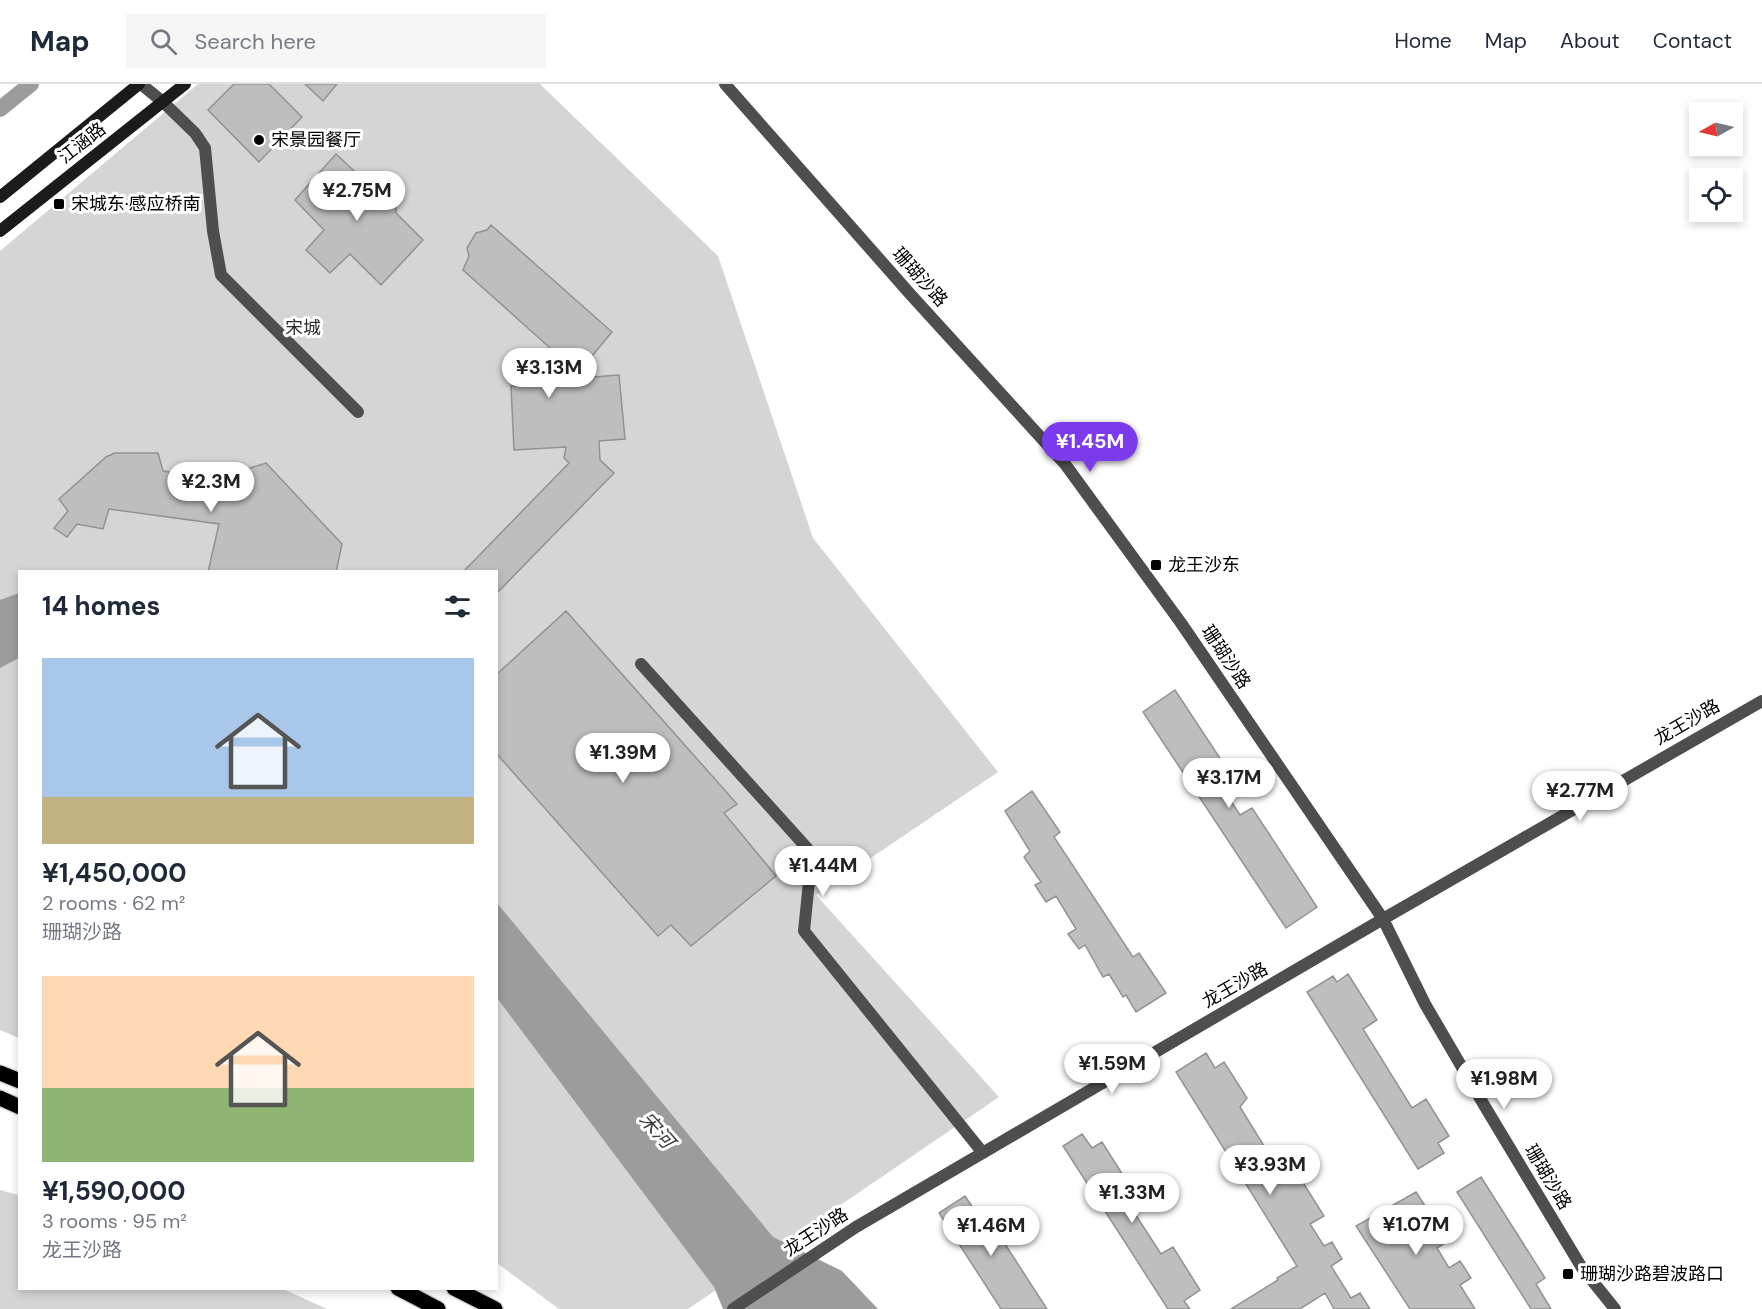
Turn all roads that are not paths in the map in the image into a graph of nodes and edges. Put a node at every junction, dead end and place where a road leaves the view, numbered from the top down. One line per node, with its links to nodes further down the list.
1 (140, 84): 4 (street); 5 (main road, 江涵路)
2 (185, 84): 4 (main road, 江涵路)
3 (725, 84): 10 (street, 珊瑚沙路)
4 (163, 102): 6 (main road, 江涵路); 7 (street)
5 (0, 196)
6 (0, 231)
7 (358, 412)
8 (641, 664): 15 (street)
9 (1762, 701): 10 (street, 龙王沙路)
10 (1383, 919): 15 (street, 龙王沙路); 21 (street, 珊瑚沙路)
11 (0, 1072): 12 (main road)
12 (18, 1080)
13 (0, 1098): 14 (main road)
14 (18, 1106)
15 (983, 1153): 20 (street, 龙王沙路)
16 (402, 1290): 18 (main road)
17 (458, 1290): 19 (main road)
18 (438, 1309)
19 (495, 1309)
20 (733, 1309)
21 (1615, 1309)

